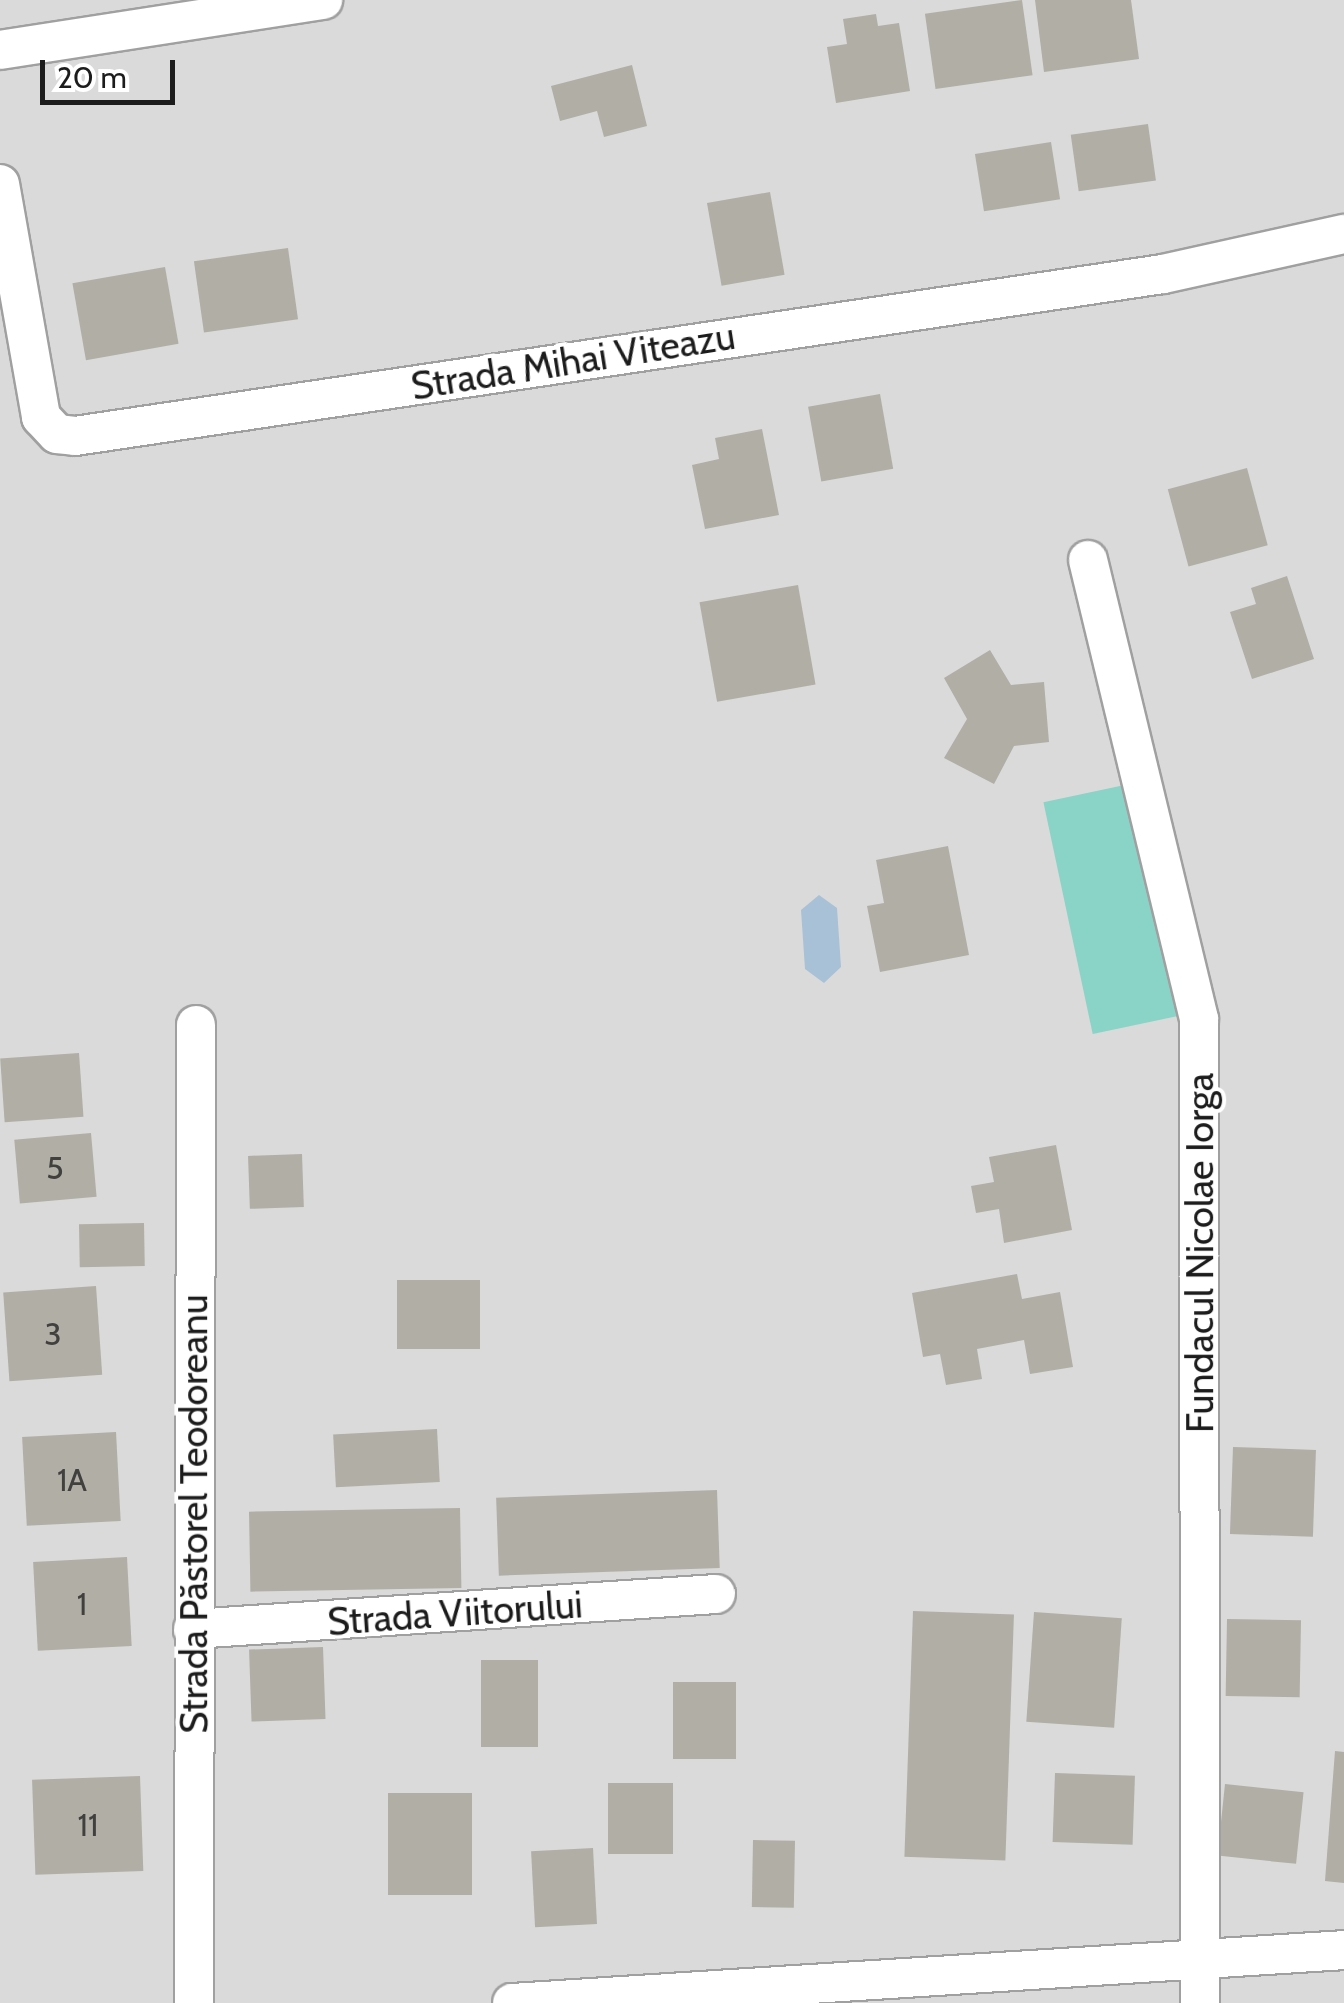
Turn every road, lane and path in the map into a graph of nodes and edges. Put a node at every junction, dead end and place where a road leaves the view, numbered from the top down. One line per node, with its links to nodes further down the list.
1 (323, 0): 2 (street)
2 (0, 50)
3 (0, 184): 4 (street, Strada Mihai Viteazu)
4 (1344, 234)
5 (1088, 560): 10 (street, Fundacul Nicolae Iorga)
6 (196, 1025): 8 (street, Strada Păstorel Teodoreanu)
7 (716, 1594): 8 (street, Strada Viitorului)
8 (193, 1629): 12 (street, Strada Păstorel Teodoreanu)
9 (1344, 1950): 10 (street)
10 (1202, 1959): 11 (street); 14 (street, Fundacul Nicolae Iorga)
11 (857, 1993): 13 (street)
12 (194, 2003)
13 (512, 2003)
14 (1200, 2003)

